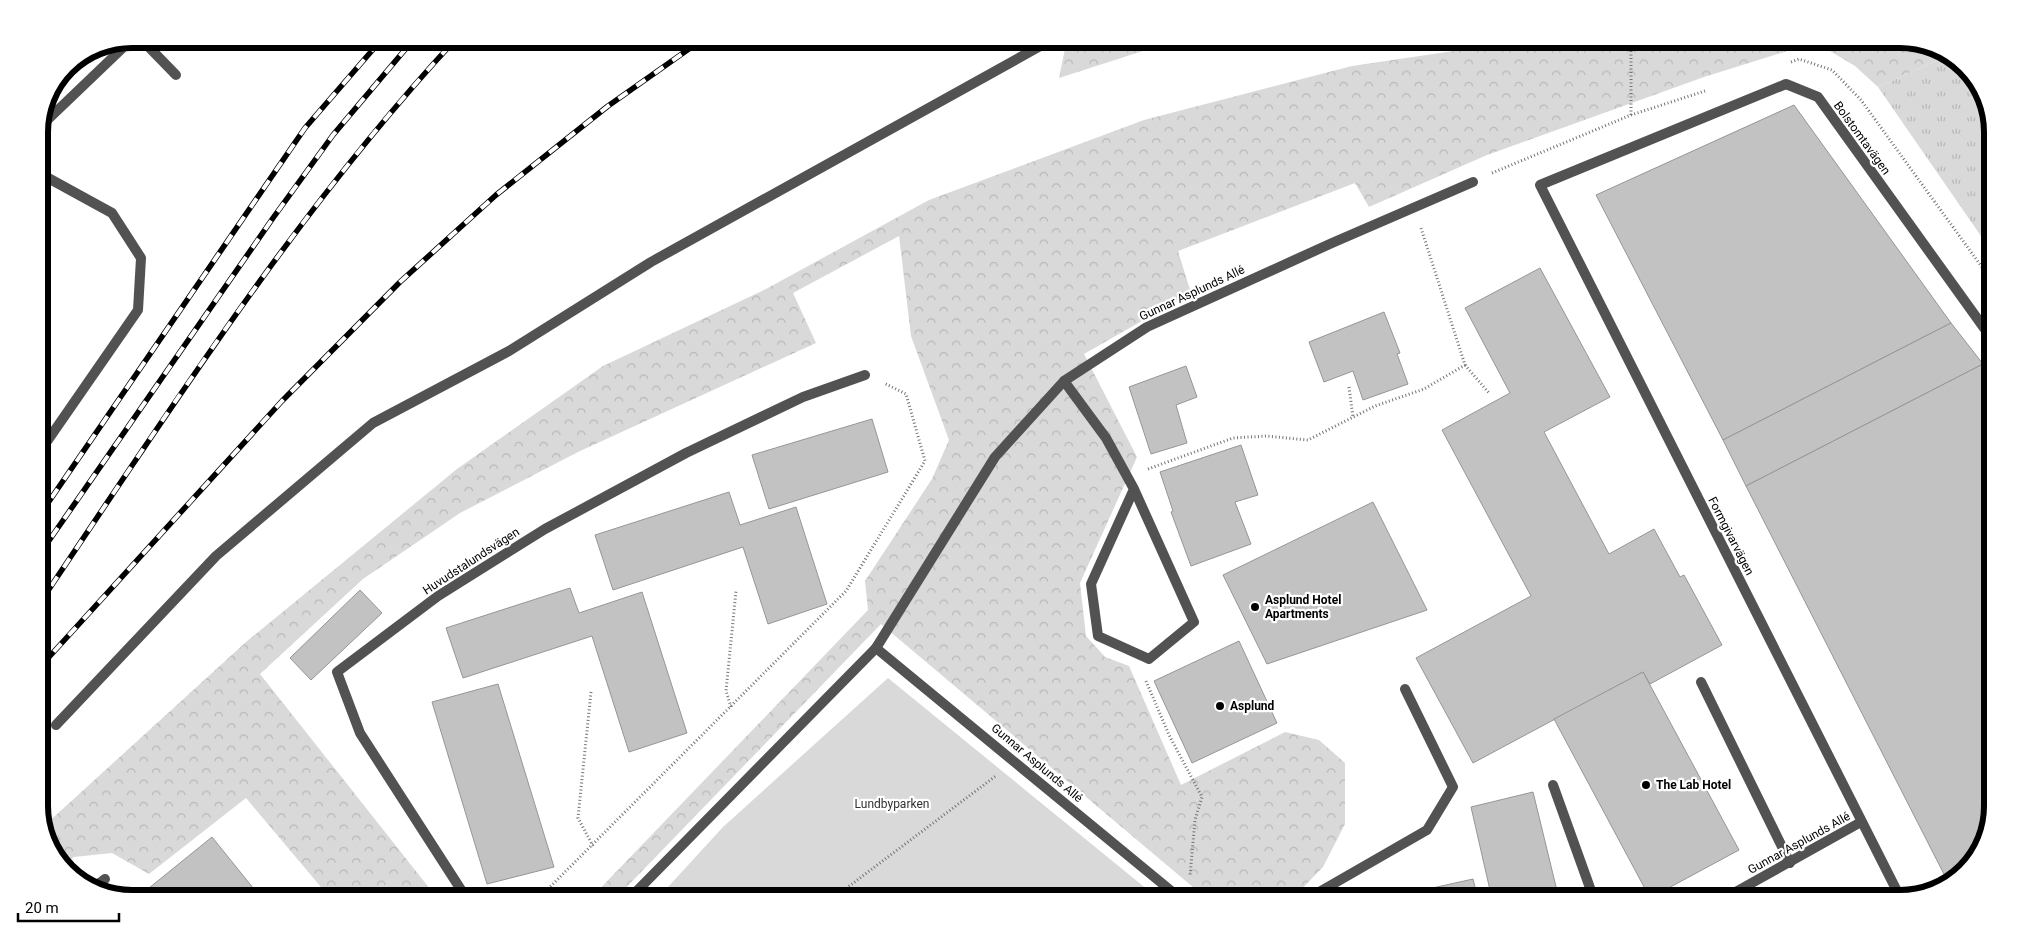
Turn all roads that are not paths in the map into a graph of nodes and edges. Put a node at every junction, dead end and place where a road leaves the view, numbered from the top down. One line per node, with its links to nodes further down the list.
1 (123, 48): 5 (street)
2 (150, 48): 4 (street)
3 (1038, 48): 17 (street)
4 (176, 75)
5 (49, 118)
6 (48, 178): 12 (street)
7 (1473, 182): 11 (street, Gunnar Asplunds Allé)
8 (1540, 185): 9 (street, Bolstomtavägen); 19 (street, Formgivarvägen)
9 (1983, 327)
10 (865, 375): 23 (street, Huvudstalundsvägen)
11 (1064, 381): 13 (street); 14 (street, Gunnar Asplunds Allé)
12 (48, 440)
13 (1134, 489): 13 (street)
14 (876, 648): 24 (street, Gunnar Asplunds Allé); 25 (street, Gunnar Asplunds Allé)
15 (1701, 682): 20 (street)
16 (1405, 689): 26 (street)
17 (56, 725)
18 (1553, 785): 27 (street)
19 (1861, 822): 20 (street, Gunnar Asplunds Allé); 29 (street, Formgivarvägen)
20 (1790, 863): 28 (street, Gunnar Asplunds Allé)
21 (105, 878): 22 (street)
22 (99, 883)
23 (462, 891)
24 (637, 891)
25 (1171, 891)
26 (1321, 891)
27 (1591, 891)
28 (1738, 891)
29 (1897, 891)

